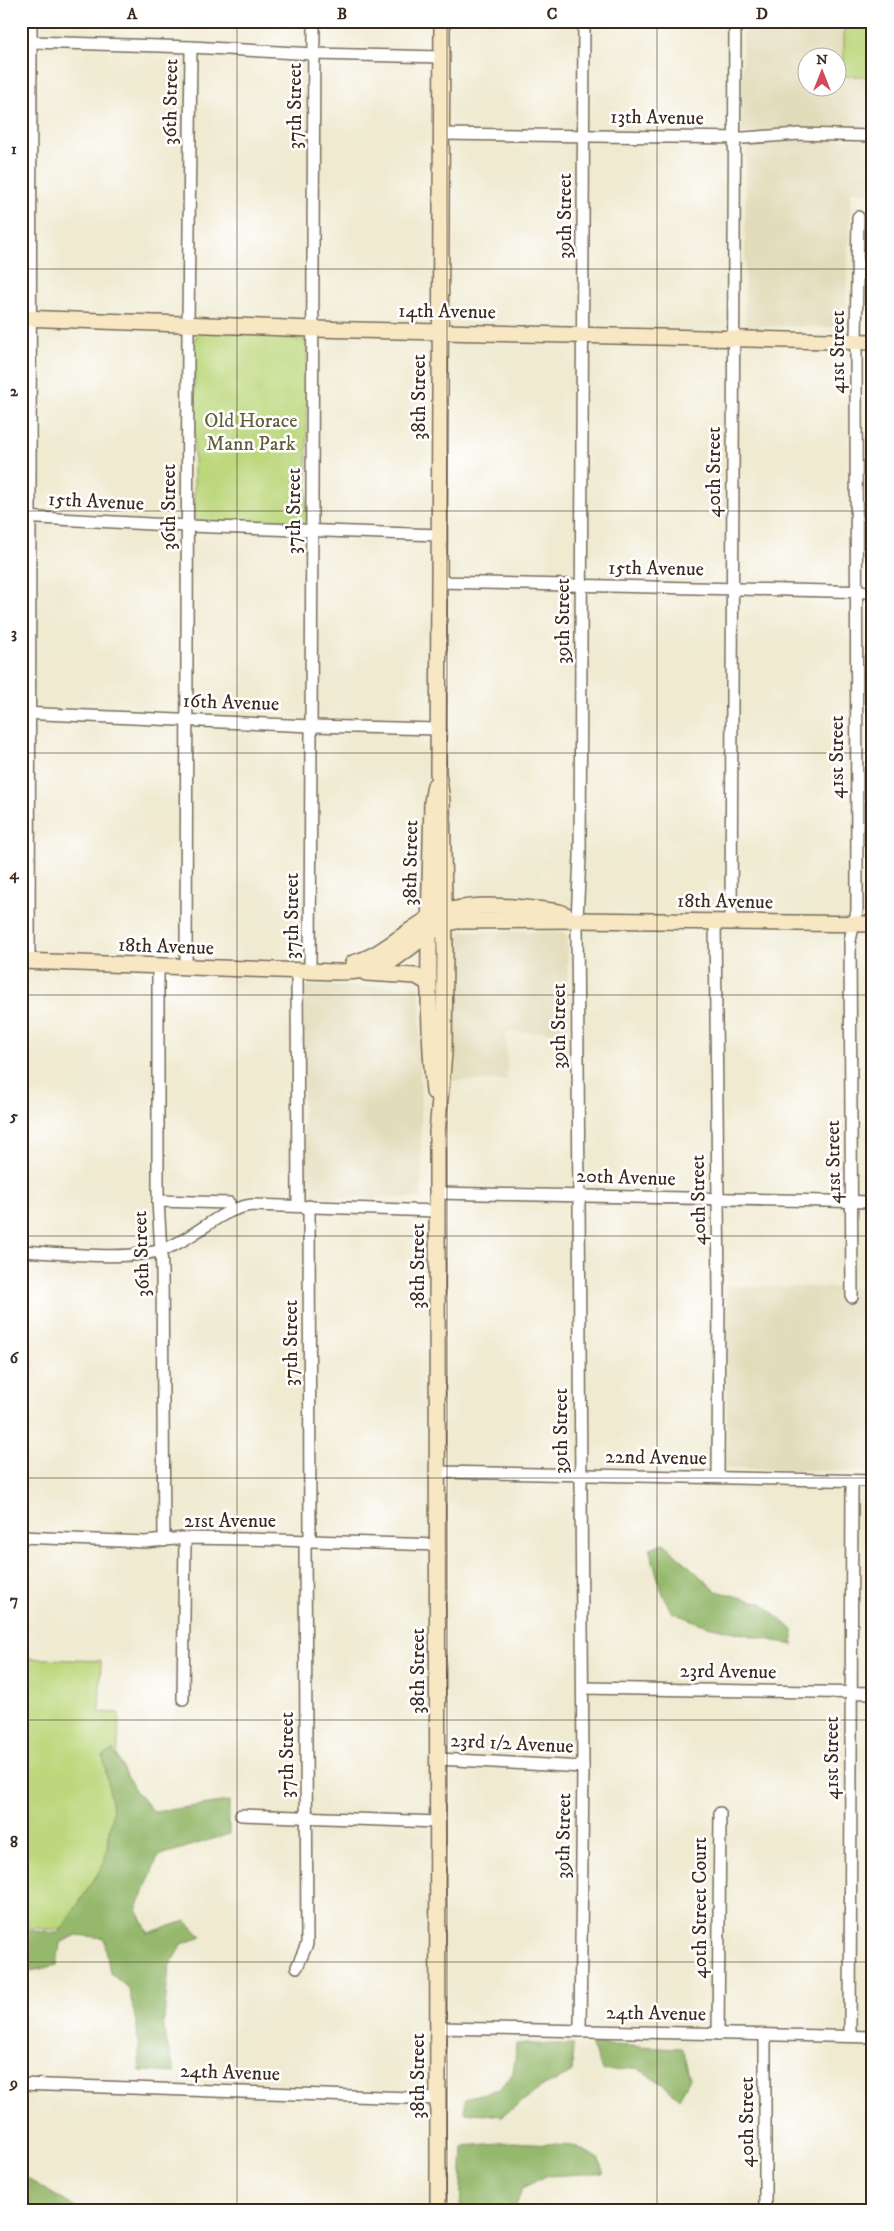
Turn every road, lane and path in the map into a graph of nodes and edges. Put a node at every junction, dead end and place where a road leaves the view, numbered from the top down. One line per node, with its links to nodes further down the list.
1 (31, 21): 6 (street)
2 (314, 21): 8 (street, 37th Street)
3 (442, 21): 9 (street, 38th Street)
4 (584, 21): 11 (street, 39th Street)
5 (735, 21): 13 (street, 40th Street)
6 (32, 42): 7 (street); 15 (street)
7 (191, 47): 8 (street); 16 (street, 36th Street)
8 (314, 54): 9 (street); 17 (street, 37th Street)
9 (442, 56): 10 (street, 38th Street)
10 (441, 134): 11 (street, 13th Avenue); 18 (street, 38th Street)
11 (584, 135): 13 (street, 13th Avenue); 19 (street, 39th Street)
12 (873, 136): 13 (street, 13th Avenue)
13 (734, 138): 20 (street, 40th Street)
14 (858, 217): 21 (street, 41st Street)
15 (26, 318): 16 (street, 14th Avenue); 23 (street)
16 (188, 324): 17 (street, 14th Avenue); 24 (street, 36th Street)
17 (313, 329): 18 (street, 14th Avenue); 25 (street, 37th Street)
18 (440, 331): 19 (street, 14th Avenue); 26 (street, 38th Street)
19 (583, 335): 20 (street, 14th Avenue); 28 (street, 39th Street)
20 (733, 339): 21 (street, 14th Avenue); 29 (street, 40th Street)
21 (856, 341): 22 (street, 14th Avenue); 30 (street, 41st Street)
22 (873, 342)
23 (26, 517): 24 (street, 15th Avenue); 32 (street)
24 (188, 526): 25 (street, 15th Avenue); 33 (street, 36th Street)
25 (314, 530): 26 (street, 15th Avenue); 34 (street, 37th Street)
26 (439, 535): 27 (street, 38th Street)
27 (438, 582): 28 (street, 15th Avenue); 35 (street, 38th Street)
28 (582, 586): 29 (street, 15th Avenue); 38 (street, 39th Street)
29 (732, 589): 30 (street, 15th Avenue); 40 (street, 40th Street)
30 (856, 592): 31 (street, 15th Avenue); 41 (street, 41st Street)
31 (873, 592)
32 (26, 714): 33 (street, 16th Avenue); 44 (street)
33 (187, 720): 34 (street, 16th Avenue); 46 (street, 36th Street)
34 (311, 726): 35 (street, 16th Avenue); 47 (street, 37th Street)
35 (438, 729): 36 (street, 38th Street)
36 (438, 773): 37 (street, 38th Street); 43 (street, 38th Street)
37 (445, 918): 38 (street, 18th Avenue); 43 (street, 18th Avenue); 50 (street, 38th Street)
38 (577, 920): 39 (street, 18th Avenue); 52 (street, 39th Street)
39 (716, 922): 40 (street, 18th Avenue); 53 (street, 40th Street)
40 (731, 923): 41 (street, 18th Avenue)
41 (855, 923): 42 (street, 18th Avenue); 56 (street, 41st Street)
42 (873, 924)
43 (429, 925): 47 (street, 18th Avenue); 48 (street, 18th Avenue); 49 (street, 38th Street)
44 (25, 961): 45 (street, 18th Avenue)
45 (158, 966): 46 (street, 18th Avenue); 54 (street, 36th Street)
46 (186, 967): 47 (street, 18th Avenue)
47 (304, 971): 48 (street, 18th Avenue); 58 (street, 37th Street)
48 (357, 972): 49 (street)
49 (429, 989): 50 (street, 38th Street)
50 (438, 1133): 51 (street, 38th Street)
51 (438, 1193): 52 (street, 20th Avenue); 59 (street, 38th Street)
52 (578, 1195): 53 (street, 20th Avenue); 64 (street, 39th Street)
53 (718, 1199): 56 (street, 20th Avenue); 65 (street, 40th Street)
54 (158, 1201): 55 (street); 60 (street, 36th Street)
55 (230, 1202)
56 (853, 1202): 57 (street, 20th Avenue); 62 (street, 41st Street)
57 (873, 1202)
58 (303, 1206): 59 (street); 60 (street); 71 (street, 37th Street)
59 (438, 1211): 63 (street, 38th Street)
60 (162, 1250): 61 (street); 70 (street, 36th Street)
61 (21, 1251)
62 (852, 1297)
63 (438, 1472): 64 (street, 22nd Avenue); 72 (street, 38th Street)
64 (580, 1475): 65 (street, 22nd Avenue); 73 (street, 39th Street)
65 (718, 1478): 66 (street, 22nd Avenue)
66 (852, 1480): 67 (street, 22nd Avenue); 74 (street, 41st Street)
67 (873, 1481)
68 (21, 1537): 70 (street, 21st Avenue)
69 (185, 1538): 70 (street, 21st Avenue); 71 (street, 21st Avenue); 76 (street)
70 (164, 1541)
71 (308, 1541): 72 (street, 21st Avenue); 81 (street, 37th Street)
72 (438, 1546): 77 (street, 38th Street)
73 (583, 1688): 74 (street, 23rd Avenue); 78 (street, 39th Street)
74 (851, 1693): 75 (street, 23rd Avenue); 88 (street, 41st Street)
75 (873, 1693)
76 (183, 1699)
77 (438, 1759): 78 (street, 23rd 1/2 Avenue); 82 (street, 38th Street)
78 (583, 1767): 85 (street, 39th Street)
79 (720, 1813): 86 (street, 40th Street Court)
80 (241, 1815): 81 (street)
81 (306, 1816): 82 (street); 83 (street, 37th Street)
82 (438, 1822): 84 (street, 38th Street)
83 (297, 1967)
84 (438, 2028): 85 (street, 24th Avenue); 91 (street, 38th Street)
85 (580, 2032): 86 (street, 24th Avenue)
86 (718, 2034): 87 (street, 24th Avenue)
87 (765, 2035): 88 (street, 24th Avenue); 93 (street, 40th Street)
88 (850, 2036): 89 (street, 24th Avenue)
89 (873, 2037)
90 (21, 2084): 91 (street, 24th Avenue)
91 (438, 2099): 92 (street, 38th Street)
92 (438, 2210)
93 (765, 2210)

